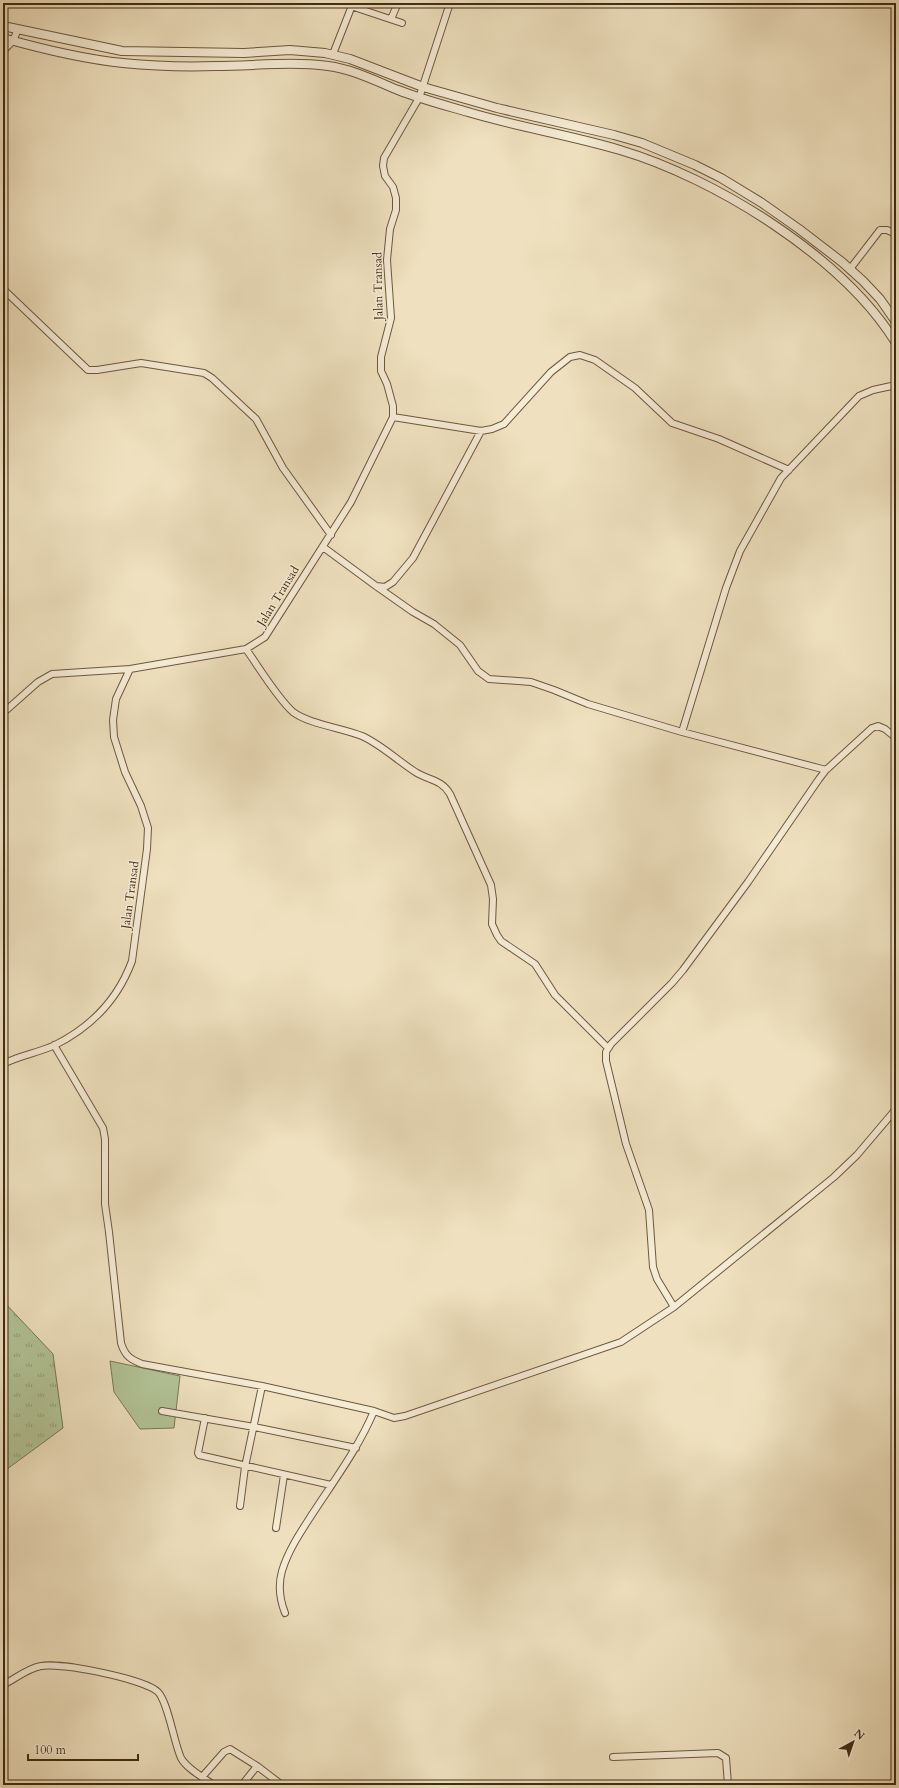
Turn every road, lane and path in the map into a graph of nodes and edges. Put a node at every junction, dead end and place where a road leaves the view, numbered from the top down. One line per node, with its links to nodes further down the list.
1 (398, 3): 4 (street)
2 (450, 3): 14 (street, Jalan Transad)
3 (352, 5): 4 (street); 12 (street)
4 (391, 19): 5 (street)
5 (402, 23)
6 (3, 26): 7 (street)
7 (18, 29): 9 (street); 11 (street)
8 (3, 38): 9 (street)
9 (13, 41): 10 (street); 13 (street)
10 (3, 51)
11 (160, 52): 12 (street); 13 (street)
12 (333, 54): 14 (street)
13 (159, 64): 15 (street)
14 (423, 87): 15 (street, Jalan Transad); 17 (street)
15 (419, 98): 20 (street); 22 (street, Jalan Transad)
16 (896, 234): 17 (street)
17 (850, 269): 19 (street)
18 (3, 289): 25 (street)
19 (896, 322)
20 (896, 343)
21 (896, 385): 24 (street)
22 (393, 417): 23 (street); 25 (street, Jalan Transad)
23 (480, 431): 24 (street); 27 (street)
24 (789, 470): 31 (street)
25 (331, 535): 26 (street, Jalan Transad)
26 (323, 547): 27 (street); 28 (street, Jalan Transad)
27 (376, 586): 31 (street)
28 (246, 649): 29 (street, Jalan Transad); 35 (street)
29 (130, 669): 30 (street); 34 (street, Jalan Transad)
30 (3, 713)
31 (682, 732): 33 (street)
32 (896, 738): 33 (street)
33 (826, 770): 35 (street)
34 (54, 1045): 36 (street, Jalan Transad); 39 (street)
35 (608, 1048): 38 (street)
36 (3, 1064)
37 (896, 1109): 38 (street)
38 (674, 1307): 41 (street)
39 (262, 1386): 41 (street); 43 (street)
40 (162, 1410): 42 (street)
41 (374, 1411): 44 (street)
42 (205, 1418): 43 (street); 45 (street)
43 (254, 1427): 44 (street); 45 (street)
44 (356, 1448): 47 (street)
45 (246, 1467): 46 (street); 48 (street)
46 (284, 1475): 47 (street); 49 (street)
47 (331, 1485): 50 (street)
48 (240, 1506)
49 (276, 1528)
50 (285, 1613)
51 (3, 1685): 54 (street)
52 (613, 1757): 58 (street)
53 (257, 1766): 54 (street); 56 (street); 57 (street)
54 (202, 1777): 55 (street)
55 (214, 1785)
56 (242, 1785)
57 (282, 1785)
58 (728, 1785)

